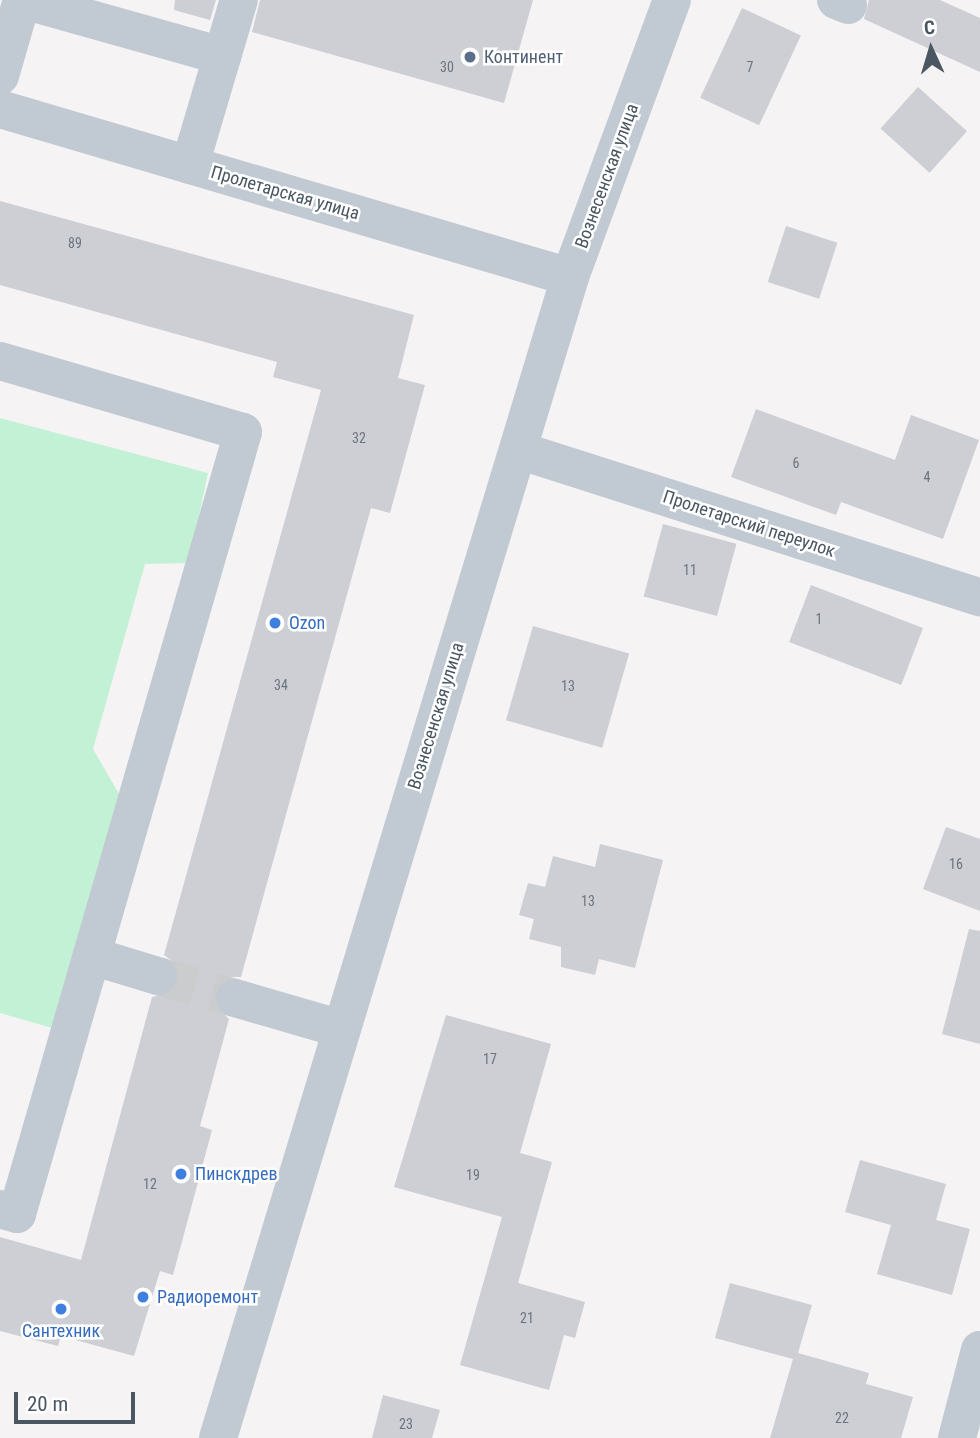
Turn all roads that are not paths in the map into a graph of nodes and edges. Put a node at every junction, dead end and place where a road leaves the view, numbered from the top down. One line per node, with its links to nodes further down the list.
1 (23, 0): 4 (street); 5 (street)
2 (239, 0): 4 (street)
3 (672, 0): 8 (street, Вознесенская улица)
4 (222, 56): 7 (street)
5 (0, 76)
6 (0, 109): 7 (street, Пролетарская улица)
7 (190, 165): 8 (street, Пролетарская улица)
8 (570, 277): 10 (street, Вознесенская улица)
9 (0, 361): 12 (street)
10 (518, 450): 11 (street, Пролетарский переулок); 15 (street, Вознесенская улица)
11 (980, 597)
12 (92, 956): 13 (street); 16 (street)
13 (158, 976)
14 (235, 998): 15 (street)
15 (342, 1029): 18 (street, Вознесенская улица)
16 (0, 1209)
17 (980, 1350): 19 (street)
18 (218, 1438)
19 (957, 1438)

